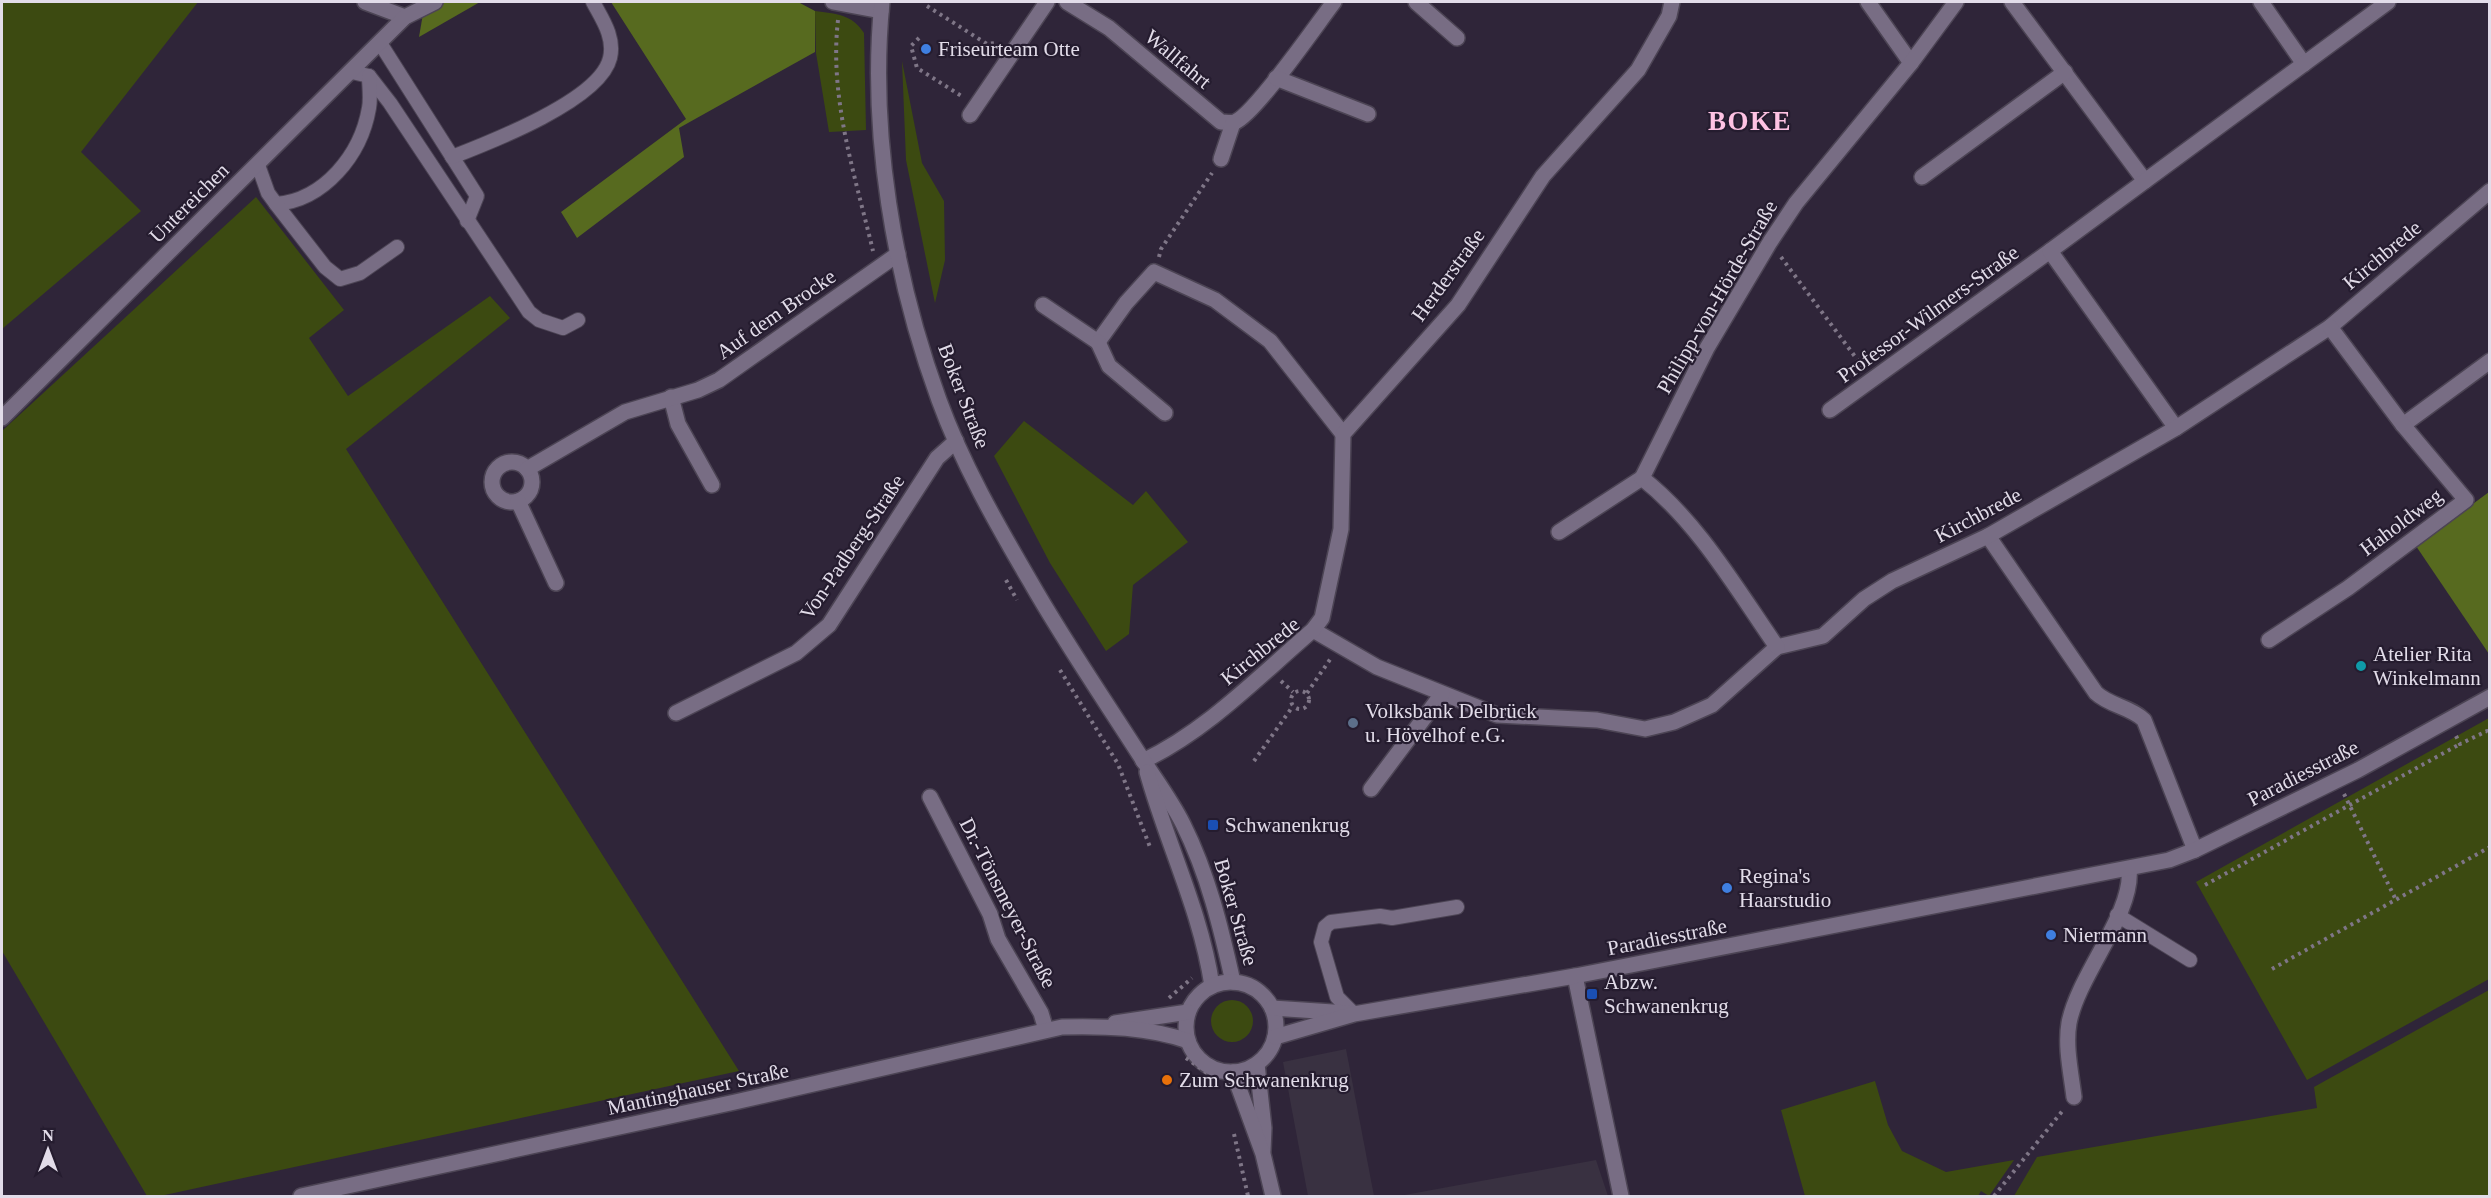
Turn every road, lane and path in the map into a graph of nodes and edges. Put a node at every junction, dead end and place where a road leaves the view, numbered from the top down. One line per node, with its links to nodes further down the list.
1 (365, 2): 17 (street)
2 (435, 2): 17 (street, Untereichen)
3 (593, 2): 31 (lane)
4 (833, 2): 15 (street)
5 (1047, 2): 21 (street)
6 (1067, 2): 30 (street, Wallfahrt)
7 (1334, 2): 27 (street)
8 (1416, 2): 19 (street)
9 (1672, 2): 56 (street, Herderstraße)
10 (1868, 2): 22 (street)
11 (1956, 2): 22 (street, Philipp-von-Hörde-Straße)
12 (2012, 2): 25 (street)
13 (2261, 2): 23 (street)
14 (2388, 2): 23 (street, Professor-Wilmers-Straße)
15 (881, 6): 42 (street, Boker Straße)
16 (927, 6): 21 (path)
17 (405, 17): 20 (street, Untereichen)
18 (919, 38): 28 (path)
19 (1457, 38)
20 (380, 43): 24 (street, Untereichen); 31 (lane)
21 (1012, 53): 28 (street)
22 (1911, 63): 39 (street, Philipp-von-Hörde-Straße)
23 (2304, 64): 35 (street, Professor-Wilmers-Straße)
24 (352, 72): 26 (lane); 33 (street, Untereichen)
25 (2065, 72): 34 (street); 35 (street)
26 (369, 76): 37 (lane); 38 (lane)
27 (1276, 78): 29 (street); 30 (street)
28 (973, 110)
29 (1368, 114)
30 (1233, 123): 32 (street)
31 (452, 157): 38 (lane)
32 (1221, 159): 43 (path)
33 (258, 165): 37 (lane); 53 (street, Untereichen)
34 (1922, 177)
35 (2145, 181): 41 (street, Professor-Wilmers-Straße)
36 (2490, 190): 46 (street, Kirchbrede)
37 (276, 204): 40 (lane)
38 (467, 220): 45 (lane)
39 (1770, 242): 49 (path); 59 (street, Philipp-von-Hörde-Straße)
40 (397, 247)
41 (2050, 251): 49 (street, Professor-Wilmers-Straße); 55 (street, Professor-Wilmers-Straße)
42 (898, 254): 50 (street, Auf dem Brocke); 57 (street, Boker Straße)
43 (1154, 272): 47 (street); 56 (street)
44 (1043, 305): 47 (street)
45 (578, 320)
46 (2330, 327): 54 (street, Haholdweg); 55 (street, Kirchbrede)
47 (1098, 342): 52 (street)
48 (2490, 361): 54 (street)
49 (1873, 381): 51 (street, Professor-Wilmers-Straße)
50 (671, 397): 58 (street, Auf dem Brocke); 60 (street)
51 (1830, 410)
52 (1165, 413)
53 (2, 418)
54 (2403, 425): 66 (street, Haholdweg)
55 (2176, 428): 63 (street, Kirchbrede)
56 (1343, 434): 65 (street)
57 (956, 441): 73 (street, Von-Padberg-Straße); 77 (street, Boker Straße)
58 (527, 469): 61 (street); 61 (street)
59 (1642, 478): 62 (street); 68 (street)
60 (712, 485)
61 (518, 501): 64 (street)
62 (1559, 532)
63 (1988, 536): 68 (street, Kirchbrede); 84 (street)
64 (556, 583)
65 (1313, 630): 67 (street, Kirchbrede); 77 (street, Kirchbrede)
66 (2269, 640)
67 (1340, 645): 69 (path); 70 (street, Kirchbrede)
68 (1777, 646): 70 (street, Kirchbrede)
69 (1307, 693): 72 (path); 72 (path)
70 (1442, 694): 80 (street)
71 (2490, 697): 74 (street, Paradiesstraße)
72 (1293, 706): 78 (path)
73 (676, 713)
74 (2447, 721): 76 (path); 79 (street, Paradiesstraße)
75 (2490, 737): 76 (path)
76 (2460, 744): 82 (path)
77 (1143, 761): 93 (street, Boker Straße); 94 (street, Boker Straße)
78 (1254, 761)
79 (2337, 780): 82 (path); 84 (street, Paradiesstraße)
80 (1371, 789)
81 (930, 797): 99 (street, Dr.-Tönsmeyer-Straße)
82 (2349, 804): 86 (path); 87 (path)
83 (2490, 847): 87 (path)
84 (2196, 850): 85 (street, Paradiesstraße)
85 (2129, 869): 89 (street); 92 (street, Paradiesstraße)
86 (2205, 885)
87 (2396, 900): 91 (path)
88 (1457, 908): 97 (lane)
89 (2117, 915): 90 (lane); 104 (street)
90 (2190, 960)
91 (2272, 969)
92 (1575, 976): 97 (street, Paradiesstraße); 108 (street)
93 (1233, 982): 94 (street); 95 (street)
94 (1212, 986): 96 (street)
95 (1272, 1008): 97 (street, Paradiesstraße); 100 (street)
96 (1188, 1012): 98 (street, Mantinghauser Straße); 101 (street)
97 (1354, 1014): 100 (street, Paradiesstraße)
98 (1103, 1026): 99 (street, Mantinghauser Straße); 101 (street, Mantinghauser Straße)
99 (1046, 1030): 106 (street, Mantinghauser Straße)
100 (1275, 1037): 102 (street)
101 (1188, 1041): 103 (street)
102 (1257, 1064): 103 (street); 105 (street)
103 (1233, 1072): 105 (street)
104 (2074, 1097): 109 (path)
105 (1263, 1154): 107 (street)
106 (301, 1197)
107 (1273, 1197)
108 (1621, 1197)
109 (1994, 1197)

